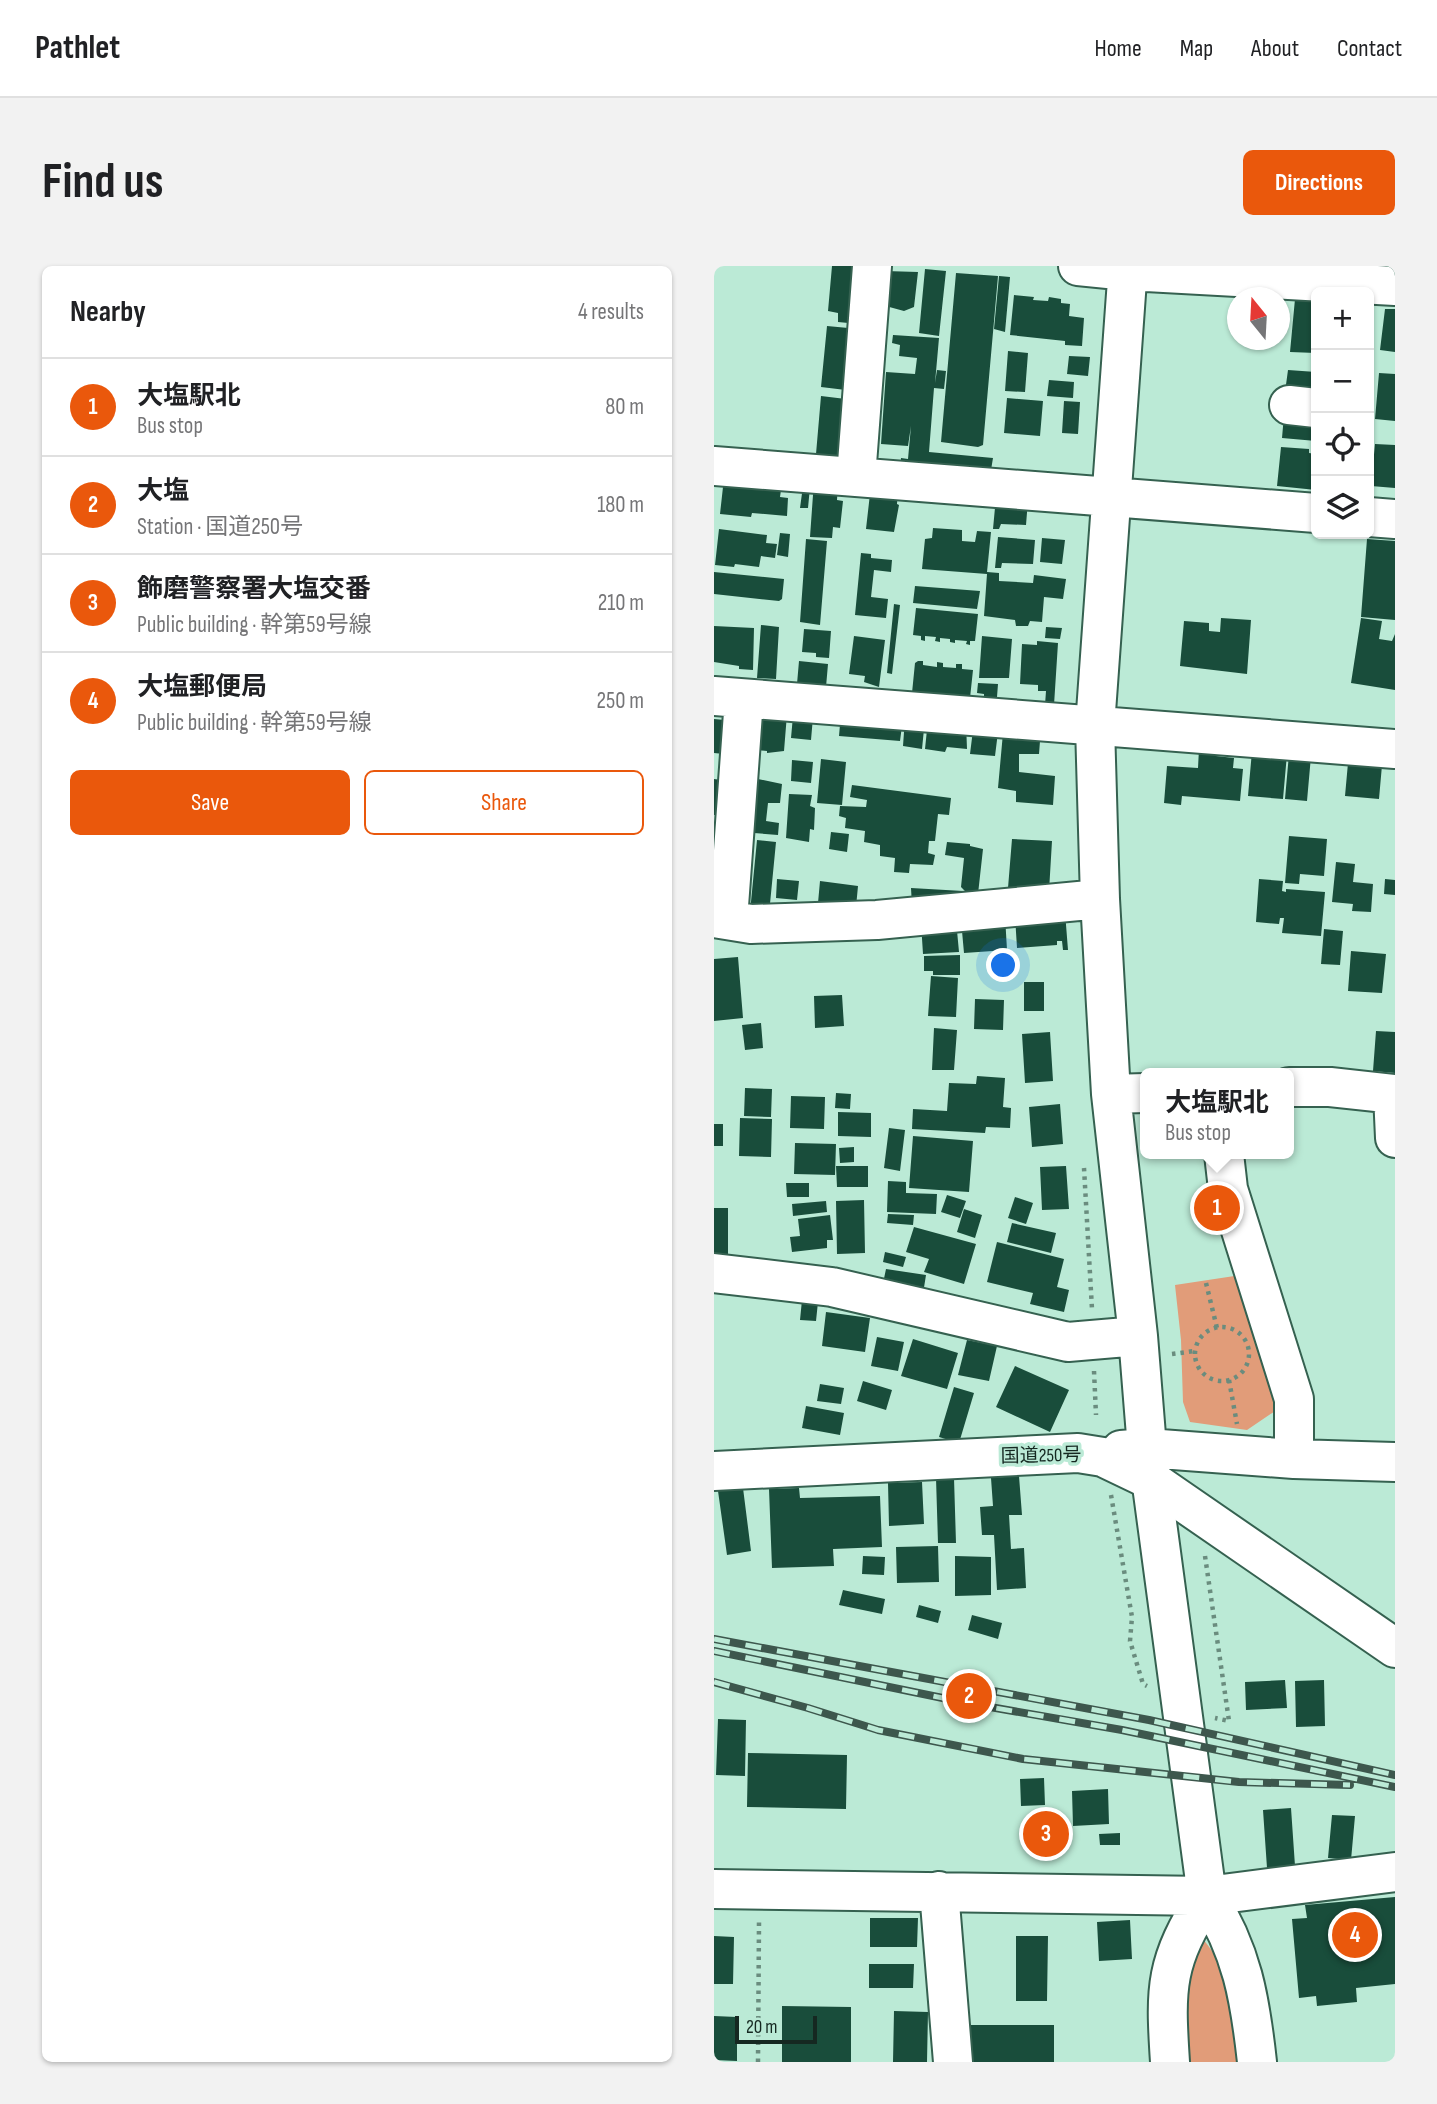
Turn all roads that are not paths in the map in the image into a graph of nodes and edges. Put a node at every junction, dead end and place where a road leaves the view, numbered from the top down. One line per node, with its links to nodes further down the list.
1 (872, 266): 7 (main road)
2 (1078, 266): 3 (main road)
3 (1128, 269): 4 (main road); 8 (main road)
4 (1285, 273): 5 (main road)
5 (1381, 283)
6 (714, 466): 7 (main road)
7 (856, 477): 8 (main road)
8 (1112, 497): 9 (main road); 13 (main road)
9 (1311, 513)
10 (1374, 517): 11 (main road)
11 (1395, 519)
12 (729, 697): 13 (main road); 16 (main road)
13 (1095, 726): 14 (main road); 15 (main road)
14 (1395, 749)
15 (1100, 899): 16 (main road); 18 (main road)
16 (721, 919)
17 (1294, 1087): 19 (main road)
18 (1128, 1093): 23 (main road)
19 (1394, 1094): 20 (main road)
20 (1395, 1138)
21 (1225, 1159): 24 (main road)
22 (714, 1273): 23 (main road)
23 (1154, 1339): 26 (main road)
24 (1294, 1459): 25 (main road); 26 (main road)
25 (1395, 1462)
26 (1149, 1464): 27 (main road, 国道250号); 28 (main road, 国道250号); 32 (main road)
27 (714, 1472)
28 (1395, 1648)
29 (1395, 1872): 32 (main road)
30 (714, 1889): 31 (main road)
31 (939, 1891): 32 (main road); 33 (main road)
32 (1208, 1896): 34 (main road); 35 (main road)
33 (953, 2062)
34 (1170, 2062)
35 (1257, 2062)

